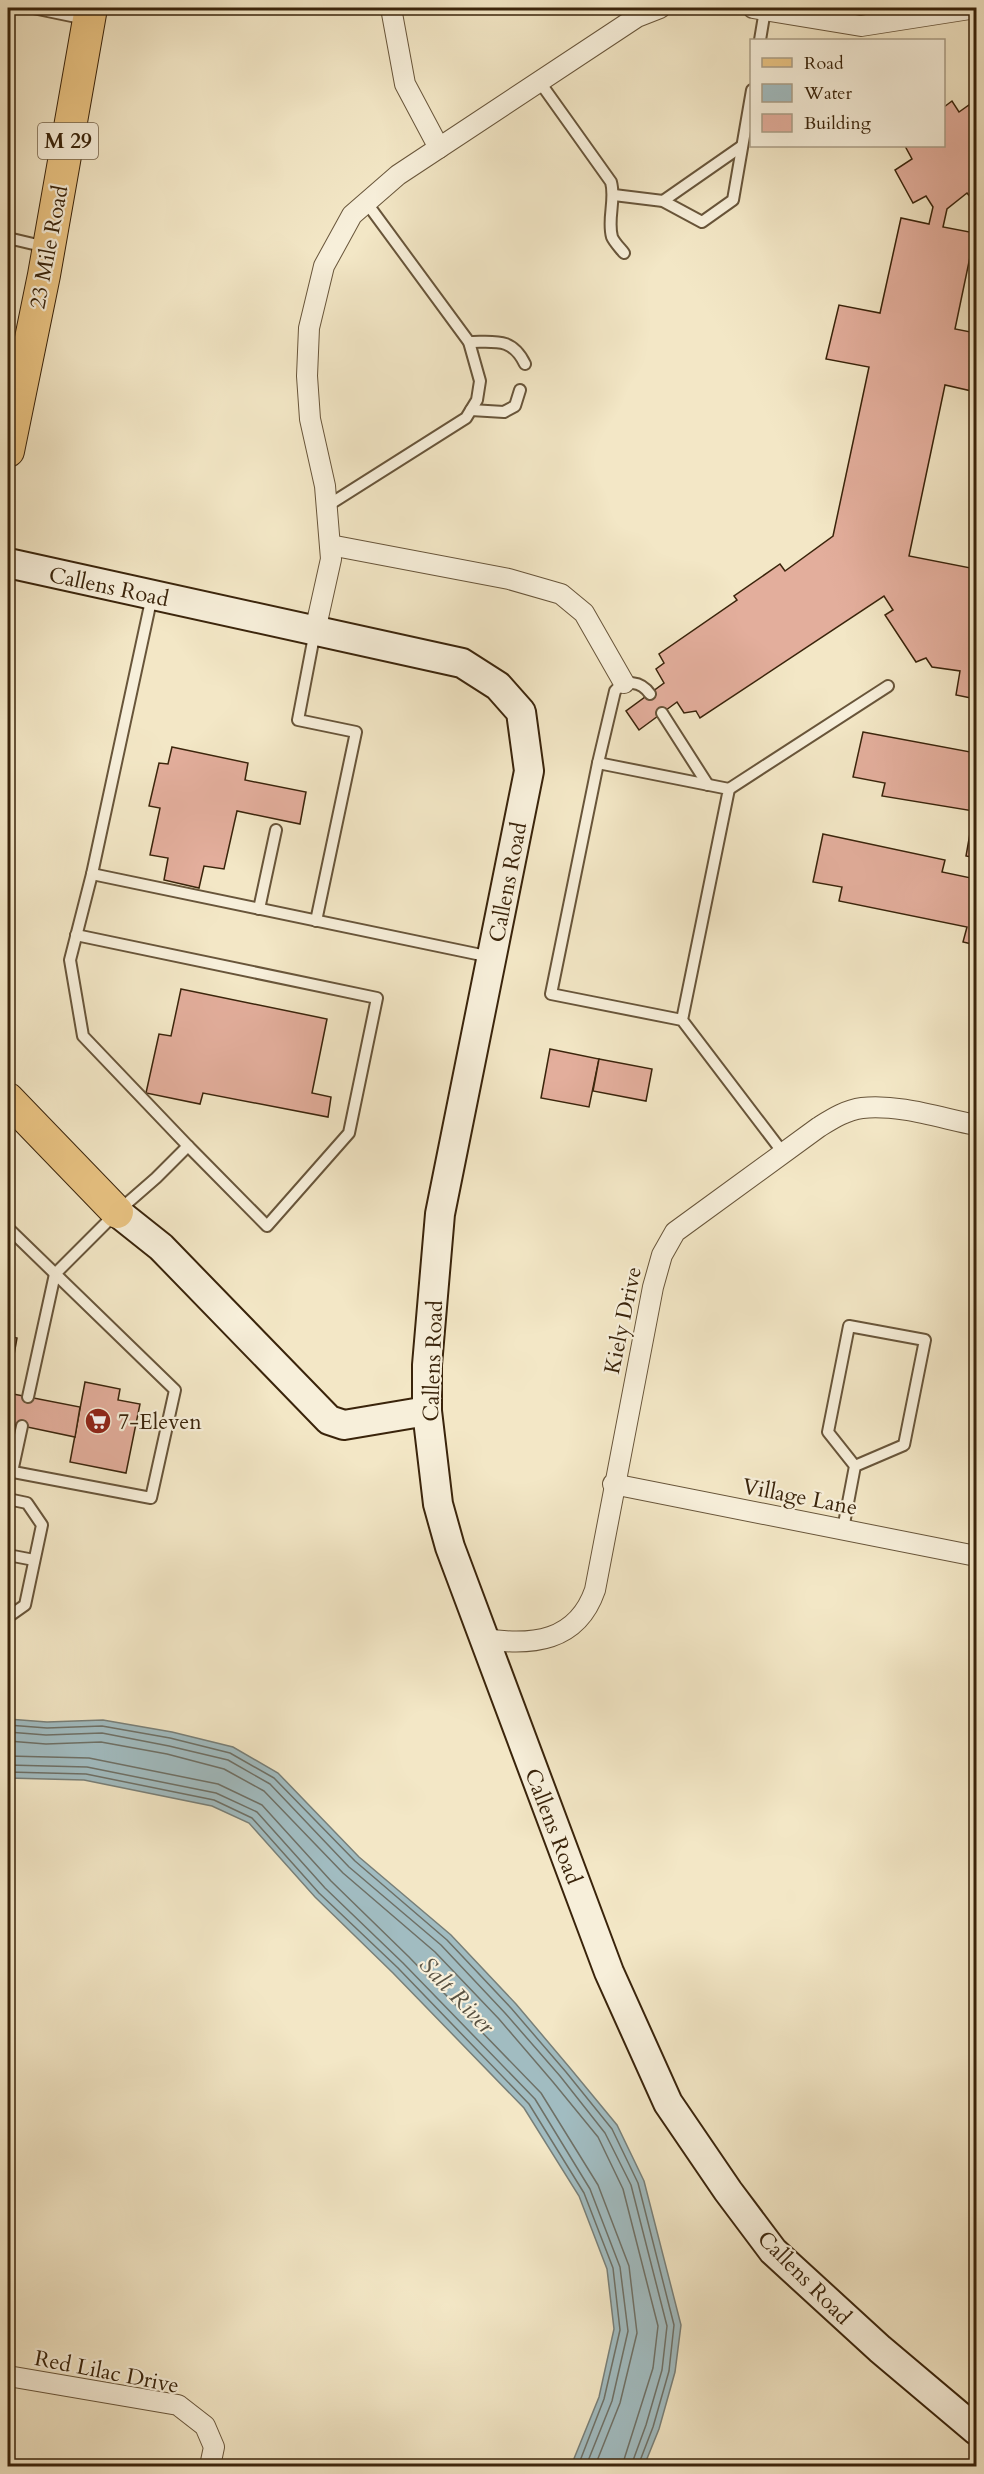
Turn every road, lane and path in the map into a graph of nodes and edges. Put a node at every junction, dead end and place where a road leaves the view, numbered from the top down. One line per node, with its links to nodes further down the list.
1 (33, 8): 6 (lane)
2 (391, 8): 11 (street)
3 (660, 8): 8 (street)
4 (761, 8): 5 (street); 7 (lane)
5 (976, 8)
6 (90, 13): 16 (main road, 23 Mile Road / M 29)
7 (760, 39)
8 (539, 81): 11 (street); 12 (lane)
9 (750, 101): 10 (lane)
10 (742, 146): 13 (lane); 13 (lane)
11 (439, 148): 14 (street)
12 (614, 195): 13 (lane); 17 (lane)
13 (663, 201)
14 (366, 202): 18 (lane); 23 (street)
15 (8, 238): 16 (lane)
16 (49, 248): 22 (main road, 23 Mile Road / M 29)
17 (624, 253)
18 (469, 342): 19 (lane); 21 (lane)
19 (525, 364)
20 (520, 390): 21 (lane)
21 (471, 410): 23 (lane)
22 (8, 451)
23 (327, 506): 24 (street)
24 (330, 545): 27 (street); 28 (street)
25 (8, 563): 26 (street, Callens Road)
26 (152, 595): 27 (street, Callens Road); 36 (lane)
27 (315, 631): 38 (lane); 40 (street, Callens Road)
28 (624, 683): 30 (lane); 32 (lane)
29 (888, 686): 34 (lane)
30 (650, 694)
31 (662, 713): 33 (lane)
32 (598, 764): 33 (lane); 41 (lane)
33 (708, 785): 34 (lane)
34 (729, 789): 41 (lane)
35 (276, 830): 37 (lane)
36 (92, 874): 37 (lane); 39 (lane)
37 (259, 909): 38 (lane)
38 (316, 921): 40 (lane)
39 (76, 935): 44 (lane); 44 (lane)
40 (492, 957): 50 (street, Callens Road)
41 (682, 1020): 45 (lane)
42 (8, 1099): 46 (main road)
43 (976, 1125): 45 (street, Kiely Drive)
44 (188, 1146): 46 (lane)
45 (784, 1154): 54 (street, Kiely Drive)
46 (117, 1212): 48 (lane); 50 (street)
47 (8, 1228): 48 (lane)
48 (55, 1274): 49 (lane); 53 (lane)
49 (28, 1397)
50 (427, 1411): 61 (street, Callens Road)
51 (22, 1426): 53 (lane)
52 (855, 1466): 52 (lane); 56 (lane)
53 (10, 1472)
54 (614, 1484): 56 (street, Village Lane); 61 (street, Kiely Drive)
55 (8, 1499): 59 (lane)
56 (843, 1529): 58 (street, Village Lane)
57 (8, 1555): 59 (lane)
58 (976, 1556)
59 (34, 1560): 60 (lane)
60 (8, 1617)
61 (484, 1639): 63 (street, Callens Road)
62 (8, 2376): 64 (street, Red Lilac Drive)
63 (976, 2430)
64 (210, 2466)

